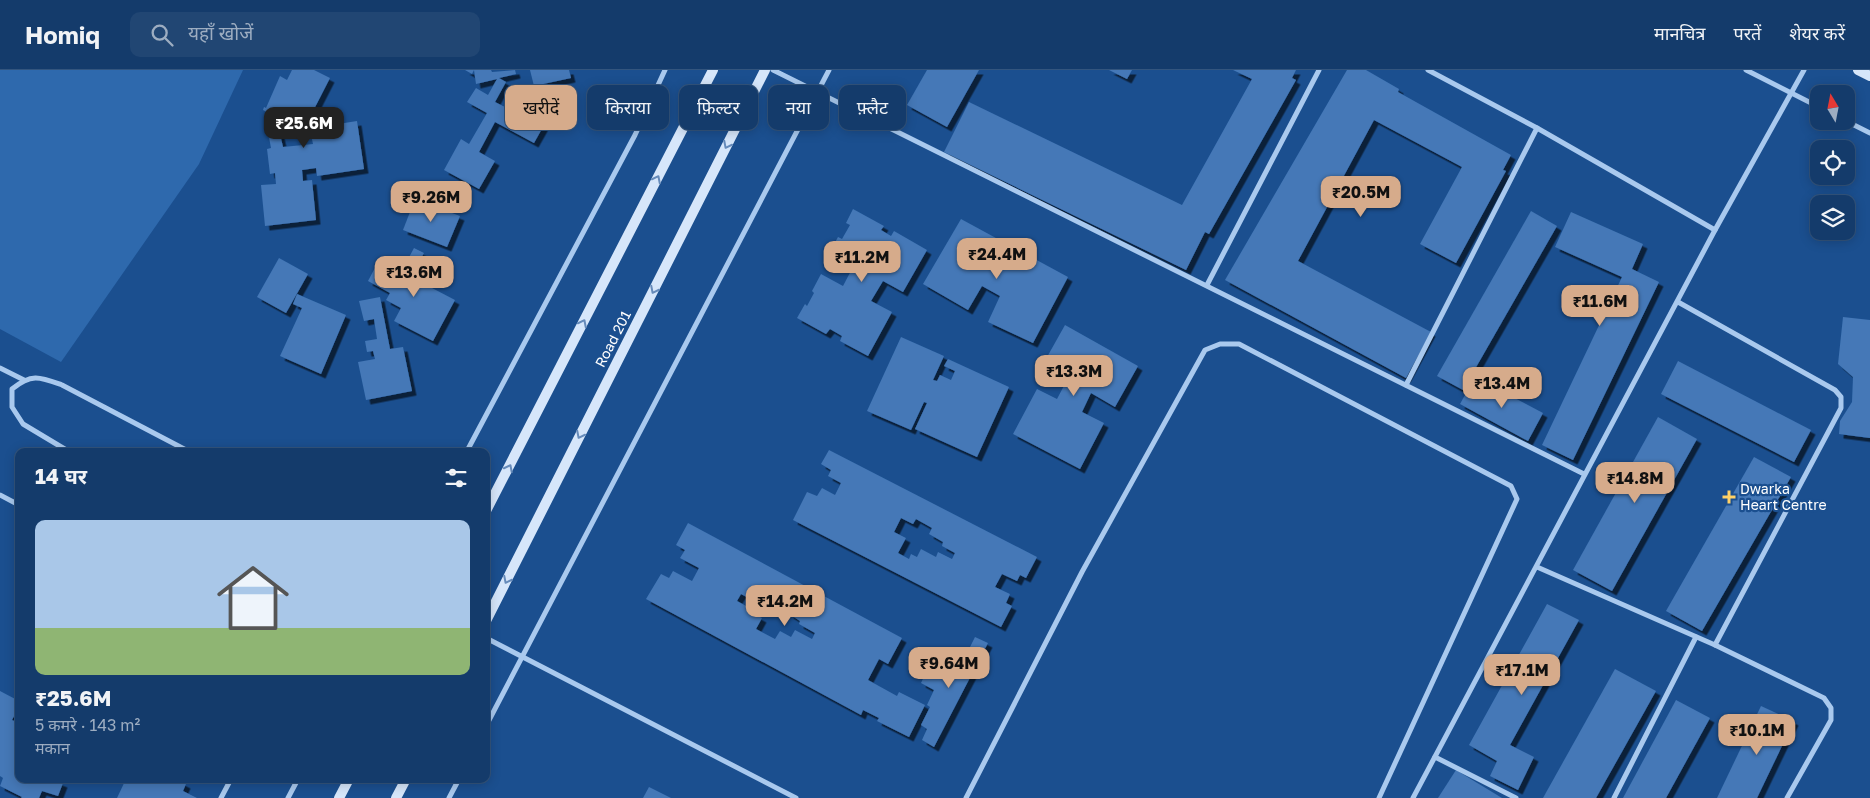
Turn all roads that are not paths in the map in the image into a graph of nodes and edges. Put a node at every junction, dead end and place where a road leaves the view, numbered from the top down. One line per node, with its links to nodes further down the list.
1 (665, 70): 29 (street)
2 (713, 70): 33 (main road, one-way to 2)
3 (765, 70): 35 (main road, Road 201, one-way to 35)
4 (773, 70): 12 (street)
5 (829, 70): 13 (street)
6 (1319, 70): 22 (street)
7 (1428, 70): 18 (street)
8 (1746, 70): 14 (street)
9 (1804, 70): 14 (street)
10 (1858, 70): 11 (main road)
11 (1870, 76)
12 (804, 85)
13 (822, 85)
14 (1790, 92): 16 (street); 21 (street)
15 (829, 97): 22 (street)
16 (1810, 102)
17 (1855, 126): 20 (street)
18 (1537, 128): 21 (street); 26 (street)
19 (798, 130): 39 (street)
20 (1870, 133)
21 (1714, 230): 23 (street)
22 (1207, 285): 26 (street)
23 (1678, 302): 30 (street); 38 (street)
24 (0, 368): 25 (street)
25 (24, 380): 27 (street); 28 (street)
26 (1406, 385): 30 (street)
27 (63, 448)
28 (182, 448)
29 (469, 448)
30 (1584, 474): 34 (street)
31 (0, 495): 32 (street)
32 (15, 502)
33 (490, 503)
34 (1537, 567): 36 (street); 41 (street)
35 (490, 612)
36 (1696, 637): 38 (street); 57 (street)
37 (490, 640): 39 (street)
38 (1715, 645): 58 (street)
39 (522, 657): 40 (street); 52 (street)
40 (490, 718)
41 (1434, 757): 55 (street); 56 (street)
42 (229, 783): 47 (street)
43 (296, 783): 48 (street)
44 (347, 783): 49 (main road)
45 (404, 783): 50 (main road)
46 (457, 783): 51 (street)
47 (221, 798)
48 (288, 798)
49 (339, 798)
50 (396, 798)
51 (449, 798)
52 (796, 798)
53 (966, 798): 54 (street)
54 (1379, 798)
55 (1413, 798)
56 (1516, 798)
57 (1614, 798)
58 (1787, 798)

